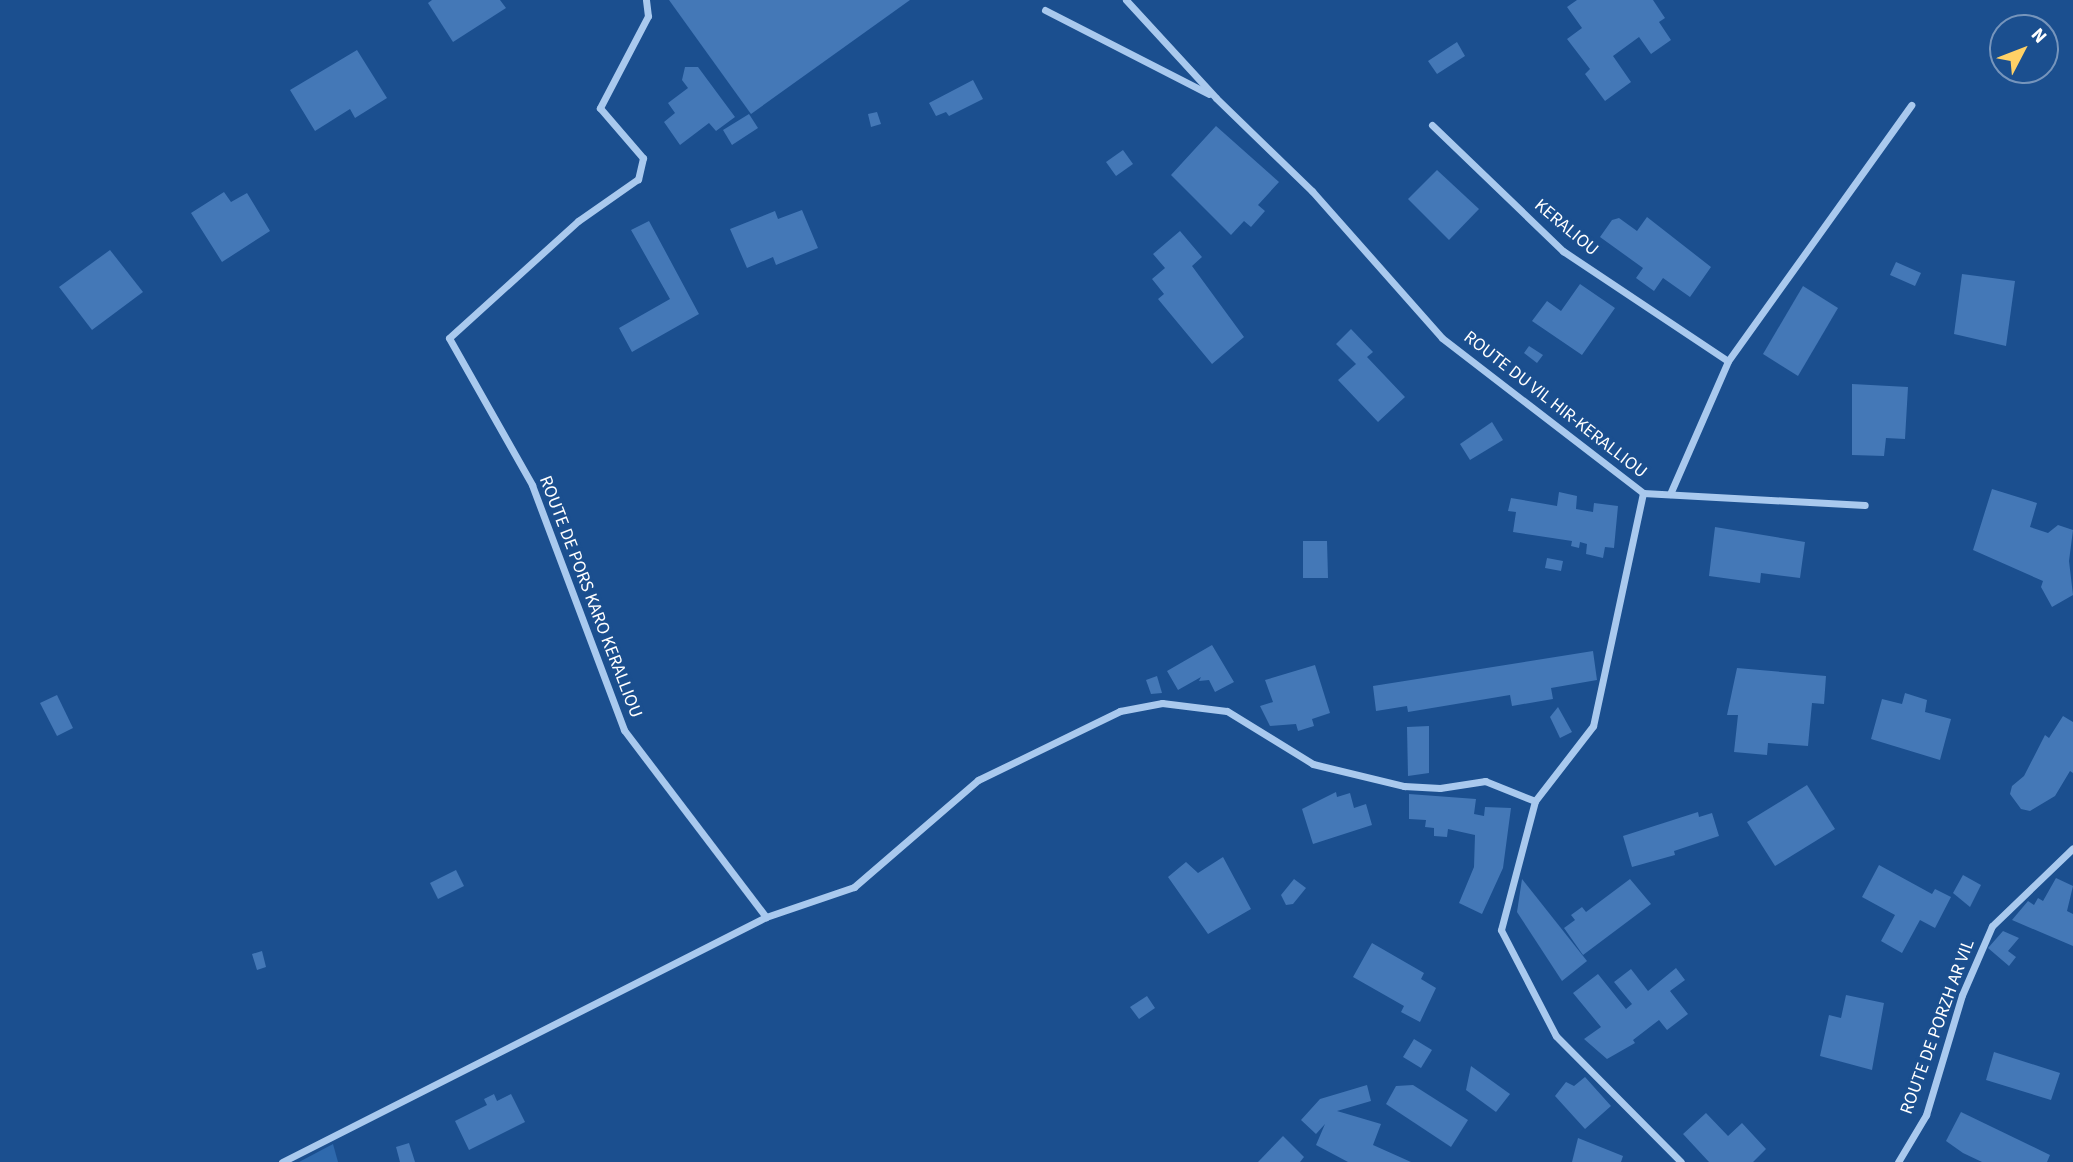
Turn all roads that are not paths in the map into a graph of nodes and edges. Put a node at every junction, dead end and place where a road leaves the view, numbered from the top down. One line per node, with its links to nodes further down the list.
1 (646, 0): 13 (street, ROUTE DE PORS KARO KERALLIOU)
2 (1126, 0): 4 (street, ROUTE DU VIL HIR-KERALLIOU)
3 (1045, 10): 4 (street)
4 (1216, 98): 8 (street, ROUTE DU VIL HIR-KERALLIOU)
5 (1911, 105): 7 (street)
6 (1432, 125): 7 (street, KERALIOU)
7 (1728, 361): 9 (street)
8 (1643, 493): 9 (street); 11 (street, ROUTE DU VIL HIR-KERALLIOU)
9 (1670, 494): 10 (street)
10 (1865, 505)
11 (1535, 801): 13 (street); 15 (street, ROUTE DU VIL HIR-KERALLIOU)
12 (2073, 848): 16 (street, ROUTE DE PORZH AR VIL)
13 (766, 917): 14 (street)
14 (282, 1162)
15 (1681, 1162)
16 (1898, 1162)

